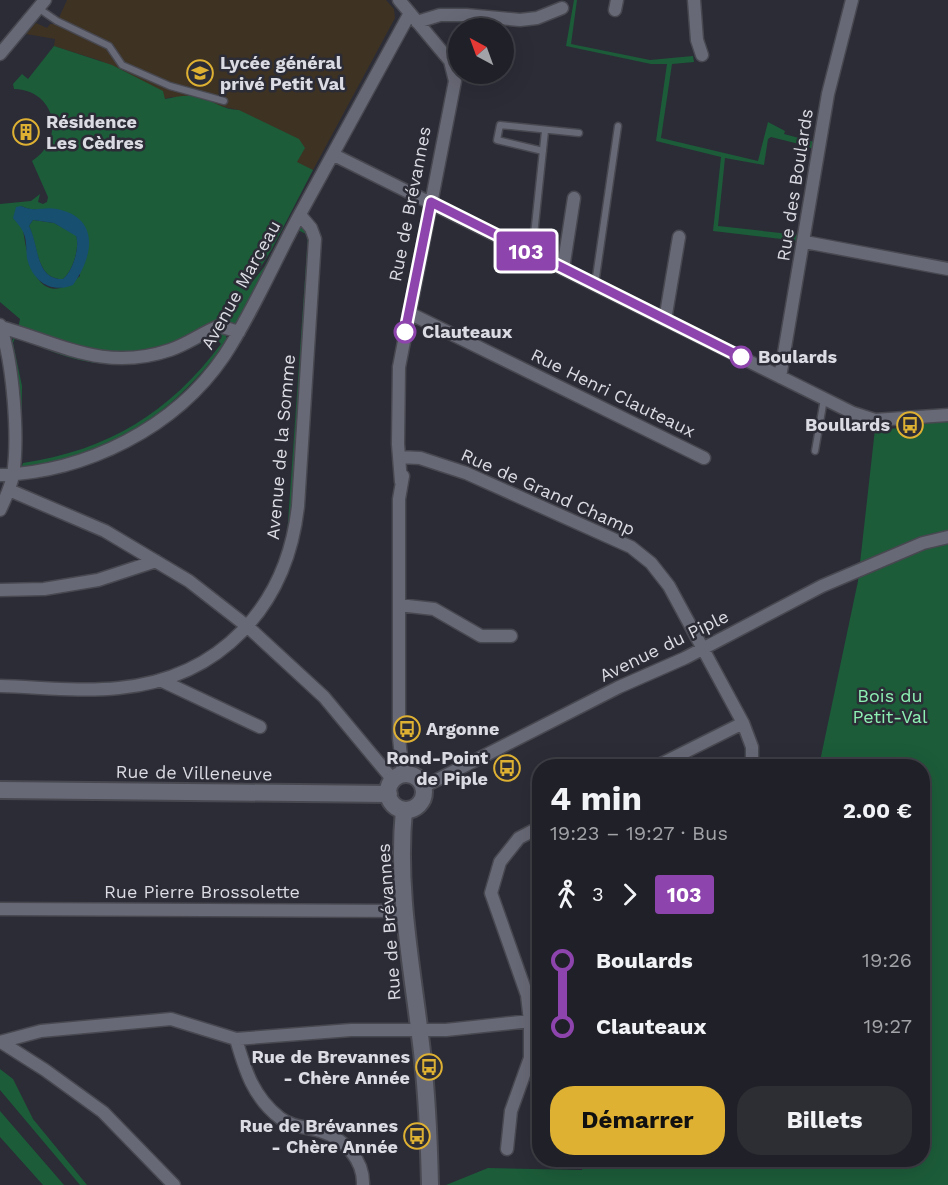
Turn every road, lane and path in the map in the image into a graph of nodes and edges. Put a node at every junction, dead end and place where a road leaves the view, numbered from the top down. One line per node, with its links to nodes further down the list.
1 (399, 0): 6 (street, Rue de Brévannes)
2 (694, 0): 8 (street)
3 (852, 0): 19 (street, Rue des Boulards)
4 (41, 4): 7 (street); 9 (lane)
5 (562, 8): 6 (street)
6 (414, 17): 14 (street, Avenue Marceau); 16 (street, Rue de Brévannes)
7 (0, 54)
8 (702, 55)
9 (224, 101)
10 (618, 126): 23 (lane)
11 (545, 131): 12 (lane); 13 (lane); 13 (lane)
12 (579, 133)
13 (543, 151): 20 (lane)
14 (334, 155): 16 (street); 17 (street, Avenue Marceau)
15 (574, 198): 21 (street)
16 (431, 202): 20 (street); 24 (street, Rue de Brévannes)
17 (300, 214): 27 (street, Avenue Marceau); 44 (street, Avenue de la Somme)
18 (679, 237): 25 (street)
19 (805, 242): 22 (street); 28 (street, Rue des Boulards)
20 (525, 250): 21 (street)
21 (563, 269): 23 (street)
22 (948, 269)
23 (595, 285): 25 (street)
24 (409, 313): 32 (street, Rue de Brévannes); 33 (street, Rue Henri Clauteaux)
25 (665, 320): 28 (street)
26 (0, 326): 27 (street); 34 (street)
27 (238, 332): 34 (street, Avenue Marceau)
28 (780, 377): 29 (street)
29 (824, 399): 30 (street); 31 (lane)
30 (948, 415)
31 (815, 451)
32 (402, 457): 43 (street); 46 (street, Rue de Grand Champ)
33 (704, 458)
34 (13, 474): 35 (street, Avenue Marceau); 36 (street)
35 (0, 475)
36 (9, 490): 37 (street); 41 (street)
37 (0, 510)
38 (948, 527): 40 (street, Avenue du Piple)
39 (948, 537): 40 (street, Avenue du Piple)
40 (923, 543): 46 (street, Avenue du Piple)
41 (156, 561): 42 (street); 44 (street)
42 (0, 590)
43 (399, 605): 45 (street); 53 (street)
44 (248, 627): 47 (street, Avenue de la Somme); 53 (street)
45 (511, 636)
46 (703, 649): 49 (street, Rue de Grand Champ); 54 (street, Avenue du Piple)
47 (160, 680): 48 (street, Avenue de la Somme); 50 (street)
48 (0, 686)
49 (743, 723): 51 (street); 52 (street, Rue de Grand Champ)
50 (260, 727)
51 (671, 759)
52 (752, 759)
53 (395, 783): 54 (street); 55 (street, Rue de Villeneuve); 56 (street)
54 (423, 787): 56 (street)
55 (0, 790)
56 (404, 810): 59 (street, Rue de Brévannes)
57 (532, 832): 60 (street)
58 (0, 909): 59 (street, Rue Pierre Brossolette)
59 (405, 911): 61 (street, Rue de Brévannes)
60 (530, 1021): 61 (street); 64 (street)
61 (417, 1031): 62 (street); 67 (street, Rue de Brévannes); 68 (street, Rue de Brévannes)
62 (236, 1038): 63 (street); 66 (street)
63 (0, 1042): 65 (street)
64 (507, 1149)
65 (174, 1185)
66 (363, 1185)
67 (424, 1185)
68 (430, 1185)

